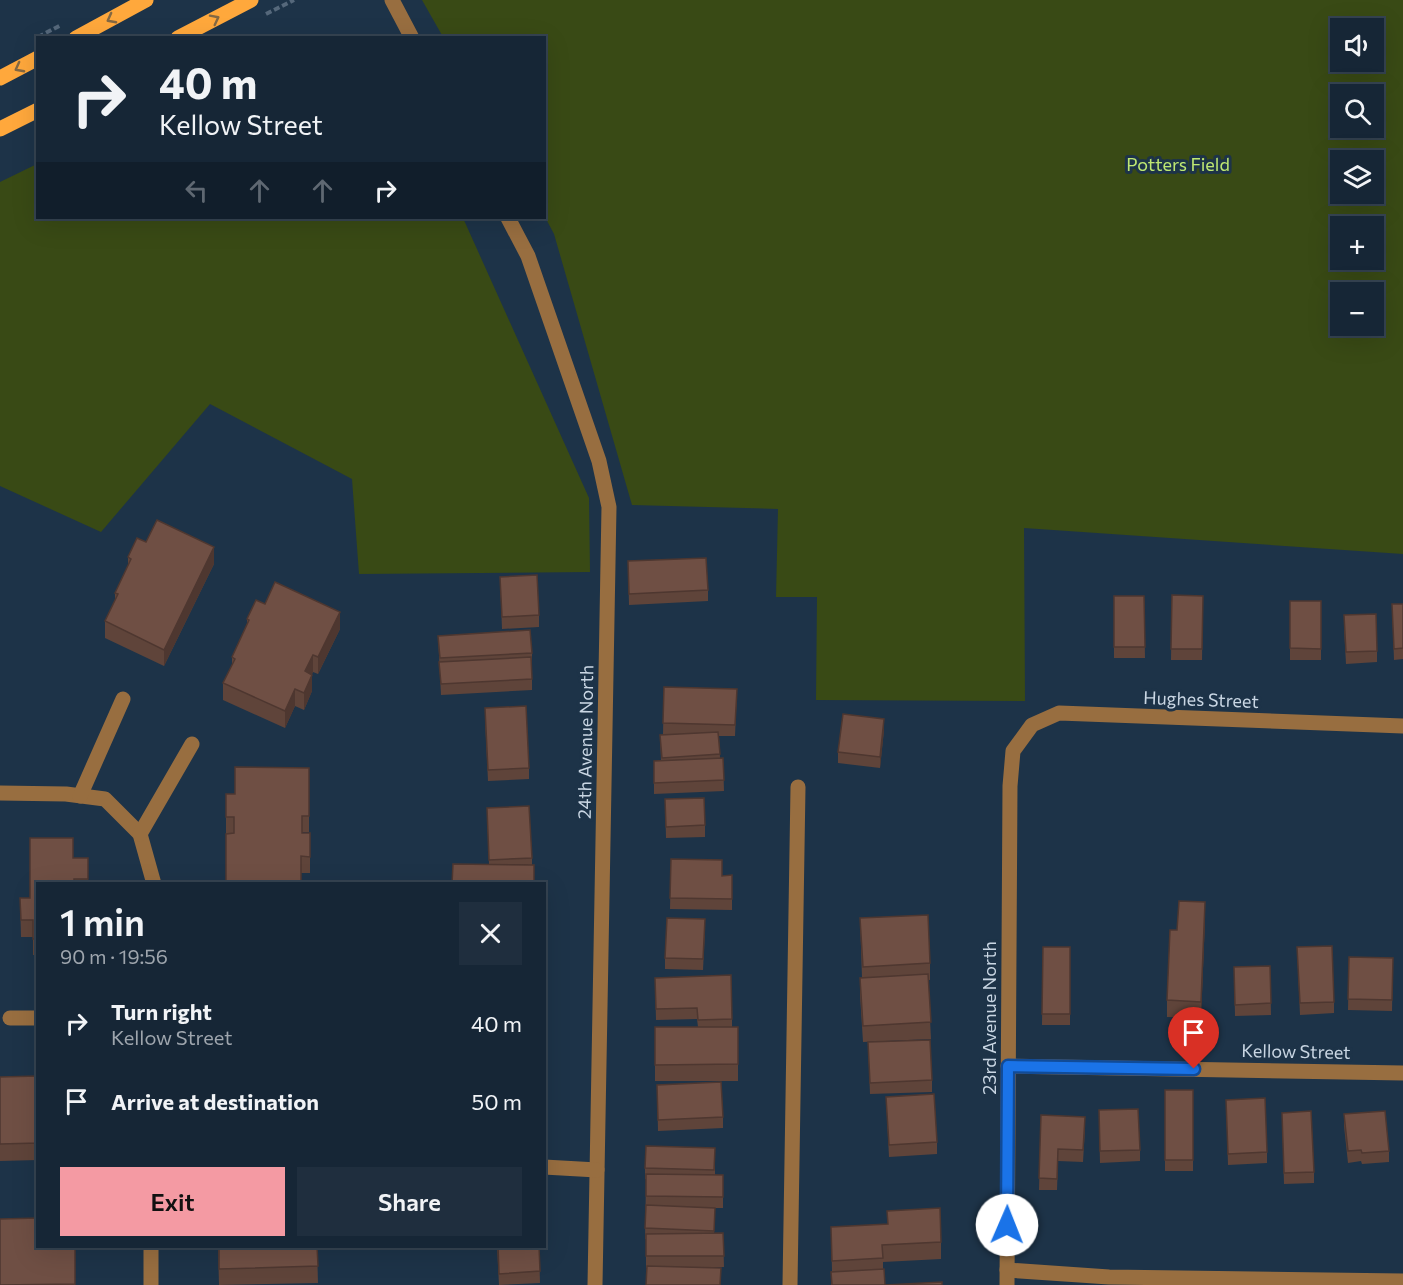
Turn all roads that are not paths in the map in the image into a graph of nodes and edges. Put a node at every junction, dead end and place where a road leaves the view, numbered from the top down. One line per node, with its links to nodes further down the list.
1 (146, 0): 4 (main road, one-way to 4)
2 (251, 0): 5 (main road, one-way to 2)
3 (392, 0): 6 (street)
4 (80, 36)
5 (182, 36)
6 (411, 36)
7 (36, 59): 8 (main road, one-way to 8)
8 (0, 78)
9 (36, 111): 10 (main road)
10 (0, 129)
11 (509, 219): 26 (street, 24th Avenue North)
12 (123, 699): 18 (street)
13 (1403, 726): 15 (street, Hughes Street)
14 (192, 744): 19 (street)
15 (1013, 751): 23 (street, 23rd Avenue North)
16 (798, 787): 32 (street)
17 (0, 793): 18 (street)
18 (80, 796): 19 (street)
19 (140, 834): 20 (street)
20 (153, 882)
21 (10, 1018): 22 (street)
22 (36, 1018)
23 (1008, 1066): 24 (street, Kellow Street); 28 (street, 23rd Avenue North)
24 (1403, 1072)
25 (546, 1167): 26 (street)
26 (597, 1170): 31 (street, 24th Avenue North)
27 (151, 1248): 30 (street)
28 (1007, 1277): 29 (street)
29 (1403, 1281)
30 (151, 1285)
31 (595, 1285)
32 (790, 1285)

